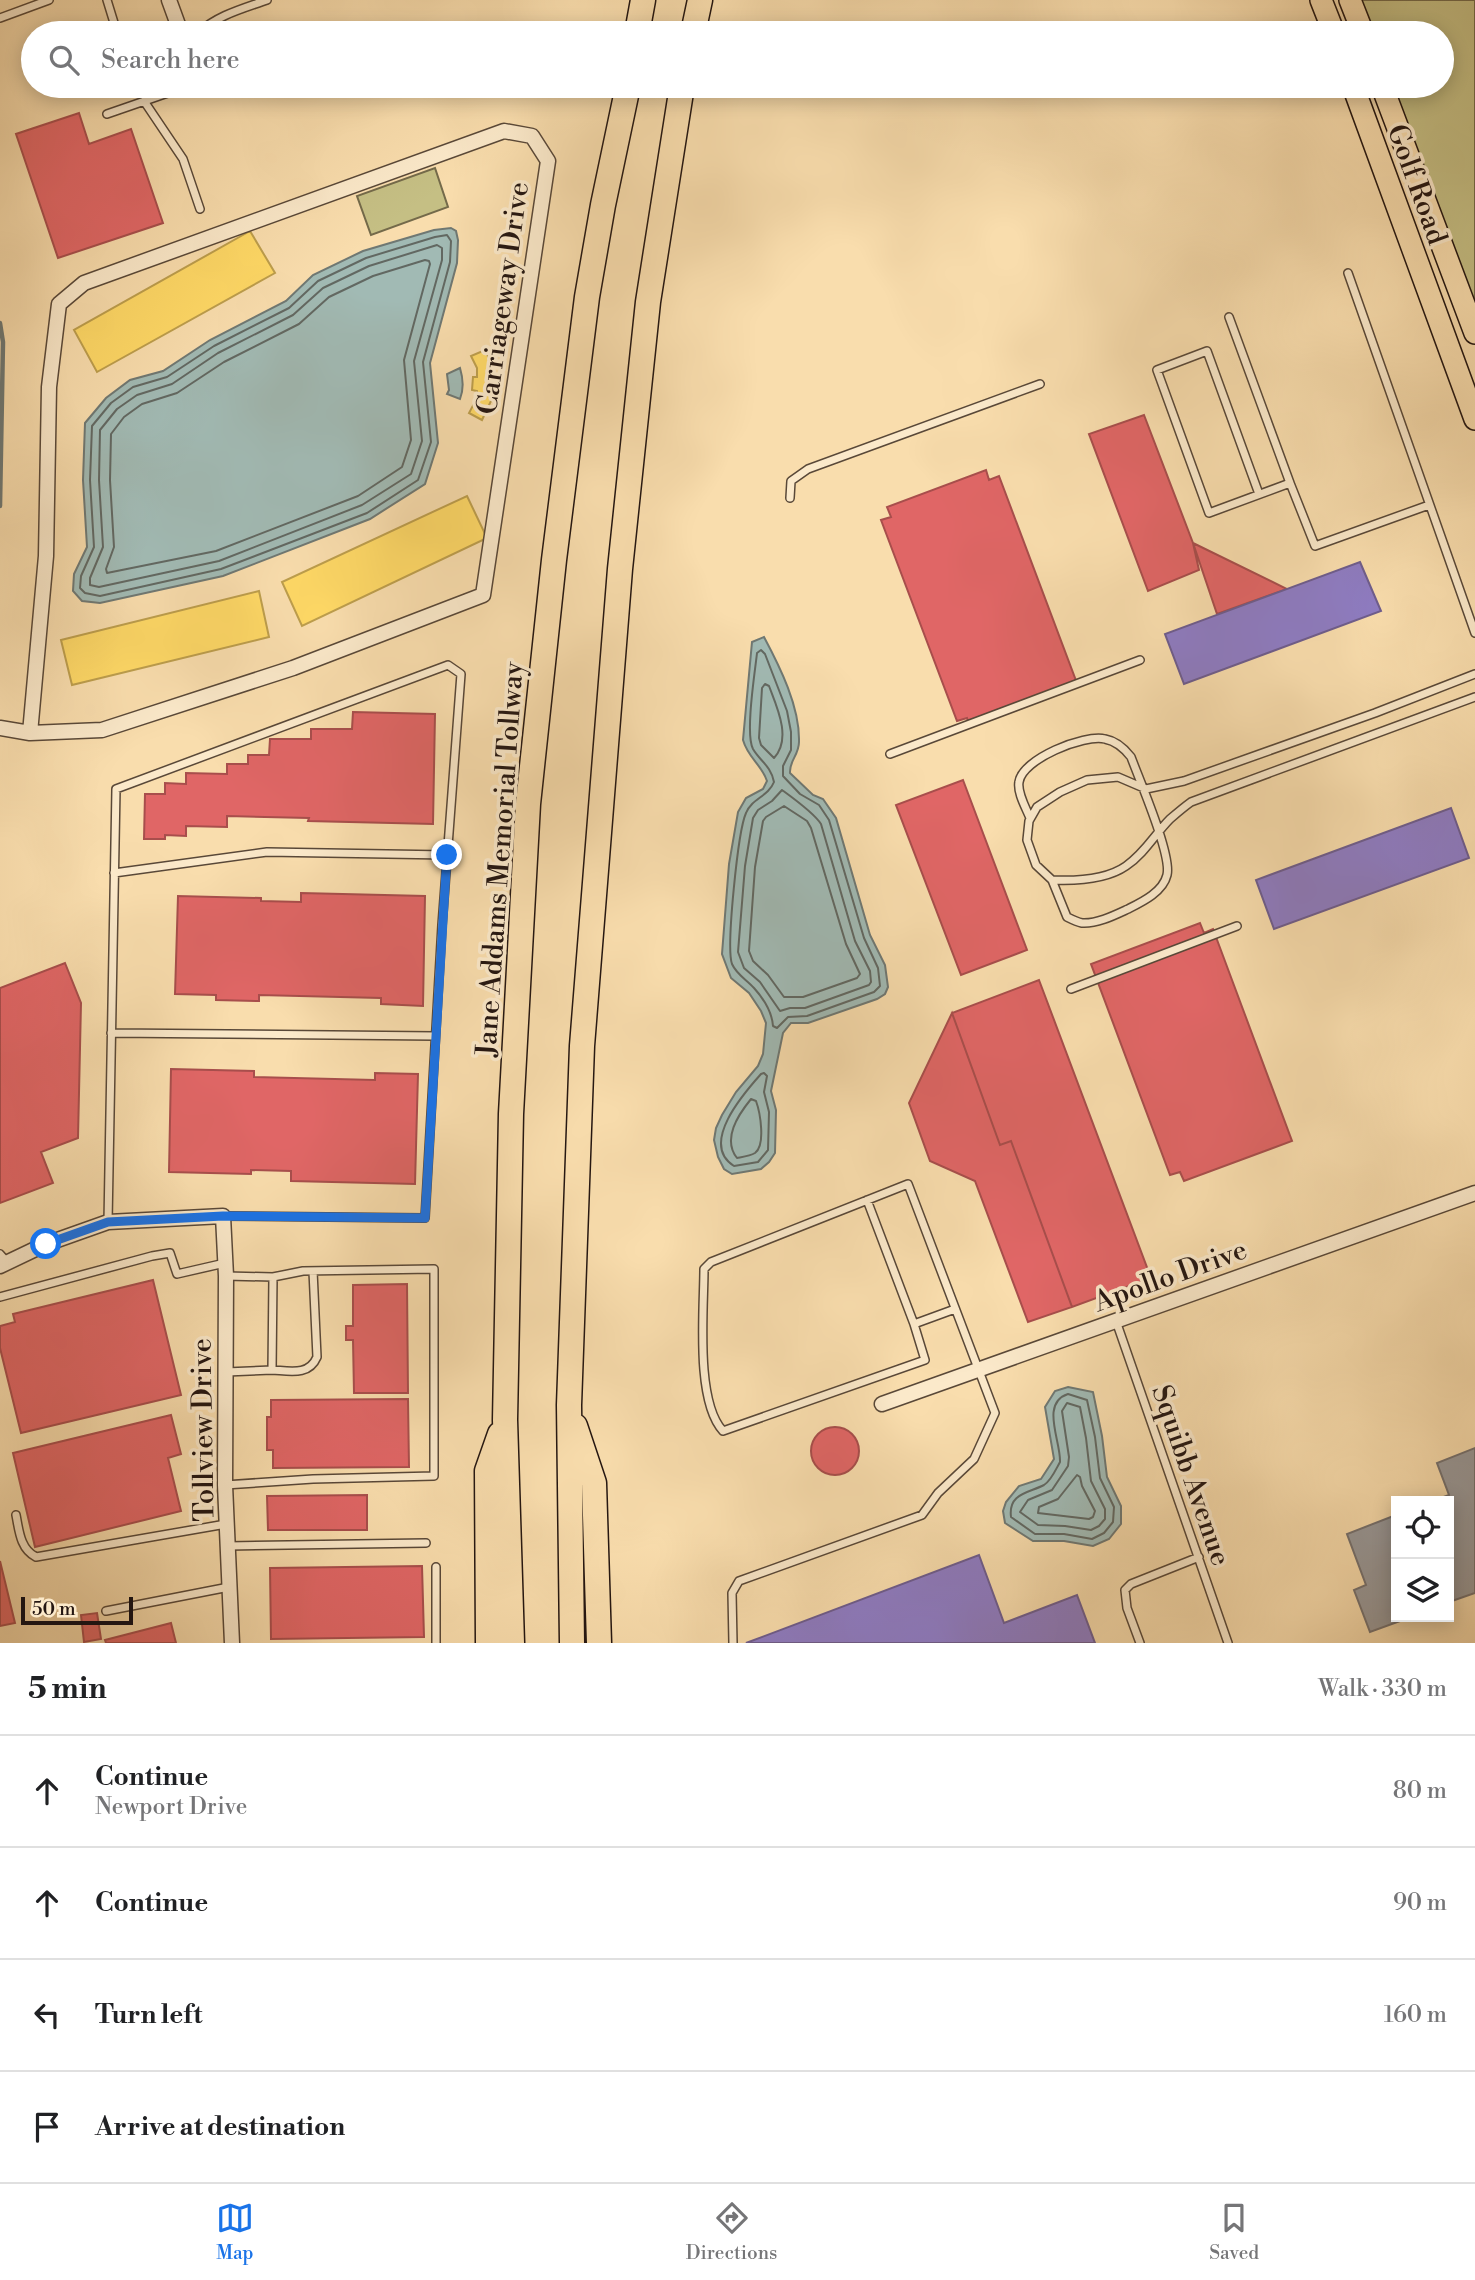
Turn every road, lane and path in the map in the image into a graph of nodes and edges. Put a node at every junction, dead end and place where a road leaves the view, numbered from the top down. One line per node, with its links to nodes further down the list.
1 (49, 0): 9 (lane)
2 (107, 0): 10 (lane)
3 (169, 0): 11 (street)
4 (267, 0): 12 (lane)
5 (643, 0): 13 (highway)
6 (699, 0): 14 (highway)
7 (1321, 0): 15 (main road)
8 (1350, 0): 16 (main road)
9 (0, 18)
10 (113, 21)
11 (177, 21)
12 (212, 21)
13 (639, 21)
14 (695, 21)
15 (1329, 21)
16 (1358, 21)
17 (153, 98): 22 (lane)
18 (625, 98): 68 (highway, Jane Addams Memorial Tollway)
19 (680, 98): 67 (highway)
20 (1357, 98): 29 (main road, Golf Road)
21 (1387, 98): 27 (main road, Golf Road)
22 (144, 101): 23 (lane); 24 (lane)
23 (107, 114)
24 (200, 209)
25 (1348, 273): 33 (lane)
26 (1230, 317): 30 (lane)
27 (1475, 333)
28 (1040, 384): 32 (lane)
29 (1475, 419)
30 (1290, 483): 31 (lane); 33 (lane)
31 (1259, 494): 31 (lane)
32 (790, 498)
33 (1429, 505): 34 (lane)
34 (1475, 633)
35 (1140, 660): 40 (lane)
36 (1475, 674): 41 (lane)
37 (1475, 697): 43 (lane)
38 (0, 728): 39 (street, Carriageway Drive)
39 (30, 733): 39 (street, Carriageway Drive)
40 (890, 754)
41 (1142, 787): 42 (lane); 42 (lane); 43 (lane)
42 (1030, 818): 46 (lane)
43 (1159, 833): 46 (lane); 46 (lane)
44 (447, 855): 45 (lane); 45 (lane); 50 (lane)
45 (114, 873): 49 (lane)
46 (1052, 880)
47 (1237, 926): 48 (lane)
48 (1071, 989)
49 (111, 1033): 50 (lane); 54 (lane)
50 (435, 1037): 53 (lane)
51 (1475, 1193): 61 (street, Apollo Drive)
52 (867, 1200): 60 (lane); 62 (lane); 62 (lane)
53 (223, 1216): 54 (street); 56 (street, Tollview Drive)
54 (108, 1222): 55 (street)
55 (3, 1261)
56 (226, 1269): 58 (lane); 59 (lane); 65 (street, Tollview Drive)
57 (313, 1270): 58 (lane); 63 (lane); 69 (lane)
58 (273, 1277): 63 (lane)
59 (0, 1297)
60 (955, 1309): 62 (lane); 64 (lane)
61 (1116, 1321): 64 (street, Apollo Drive); 74 (lane, Squibb Avenue)
62 (914, 1324)
63 (272, 1370): 65 (lane)
64 (978, 1370): 66 (street, Apollo Drive); 84 (lane)
65 (225, 1372): 69 (street, Tollview Drive)
66 (882, 1404)
67 (569, 1405): 82 (highway); 83 (highway)
68 (505, 1420): 80 (highway); 81 (highway, Jane Addams Memorial Tollway)
69 (225, 1485): 71 (street, Tollview Drive)
70 (16, 1515): 71 (lane)
71 (227, 1524): 73 (street, Tollview Drive)
72 (426, 1543): 73 (lane)
73 (228, 1546): 76 (street, Tollview Drive)
74 (1199, 1557): 85 (lane); 86 (lane, Squibb Avenue)
75 (436, 1567): 79 (lane)
76 (230, 1587): 77 (lane); 78 (street, Tollview Drive)
77 (106, 1611)
78 (232, 1643)
79 (436, 1643)
80 (488, 1643)
81 (512, 1643)
82 (572, 1643)
83 (598, 1643)
84 (733, 1643)
85 (1140, 1643)
86 (1228, 1643)

